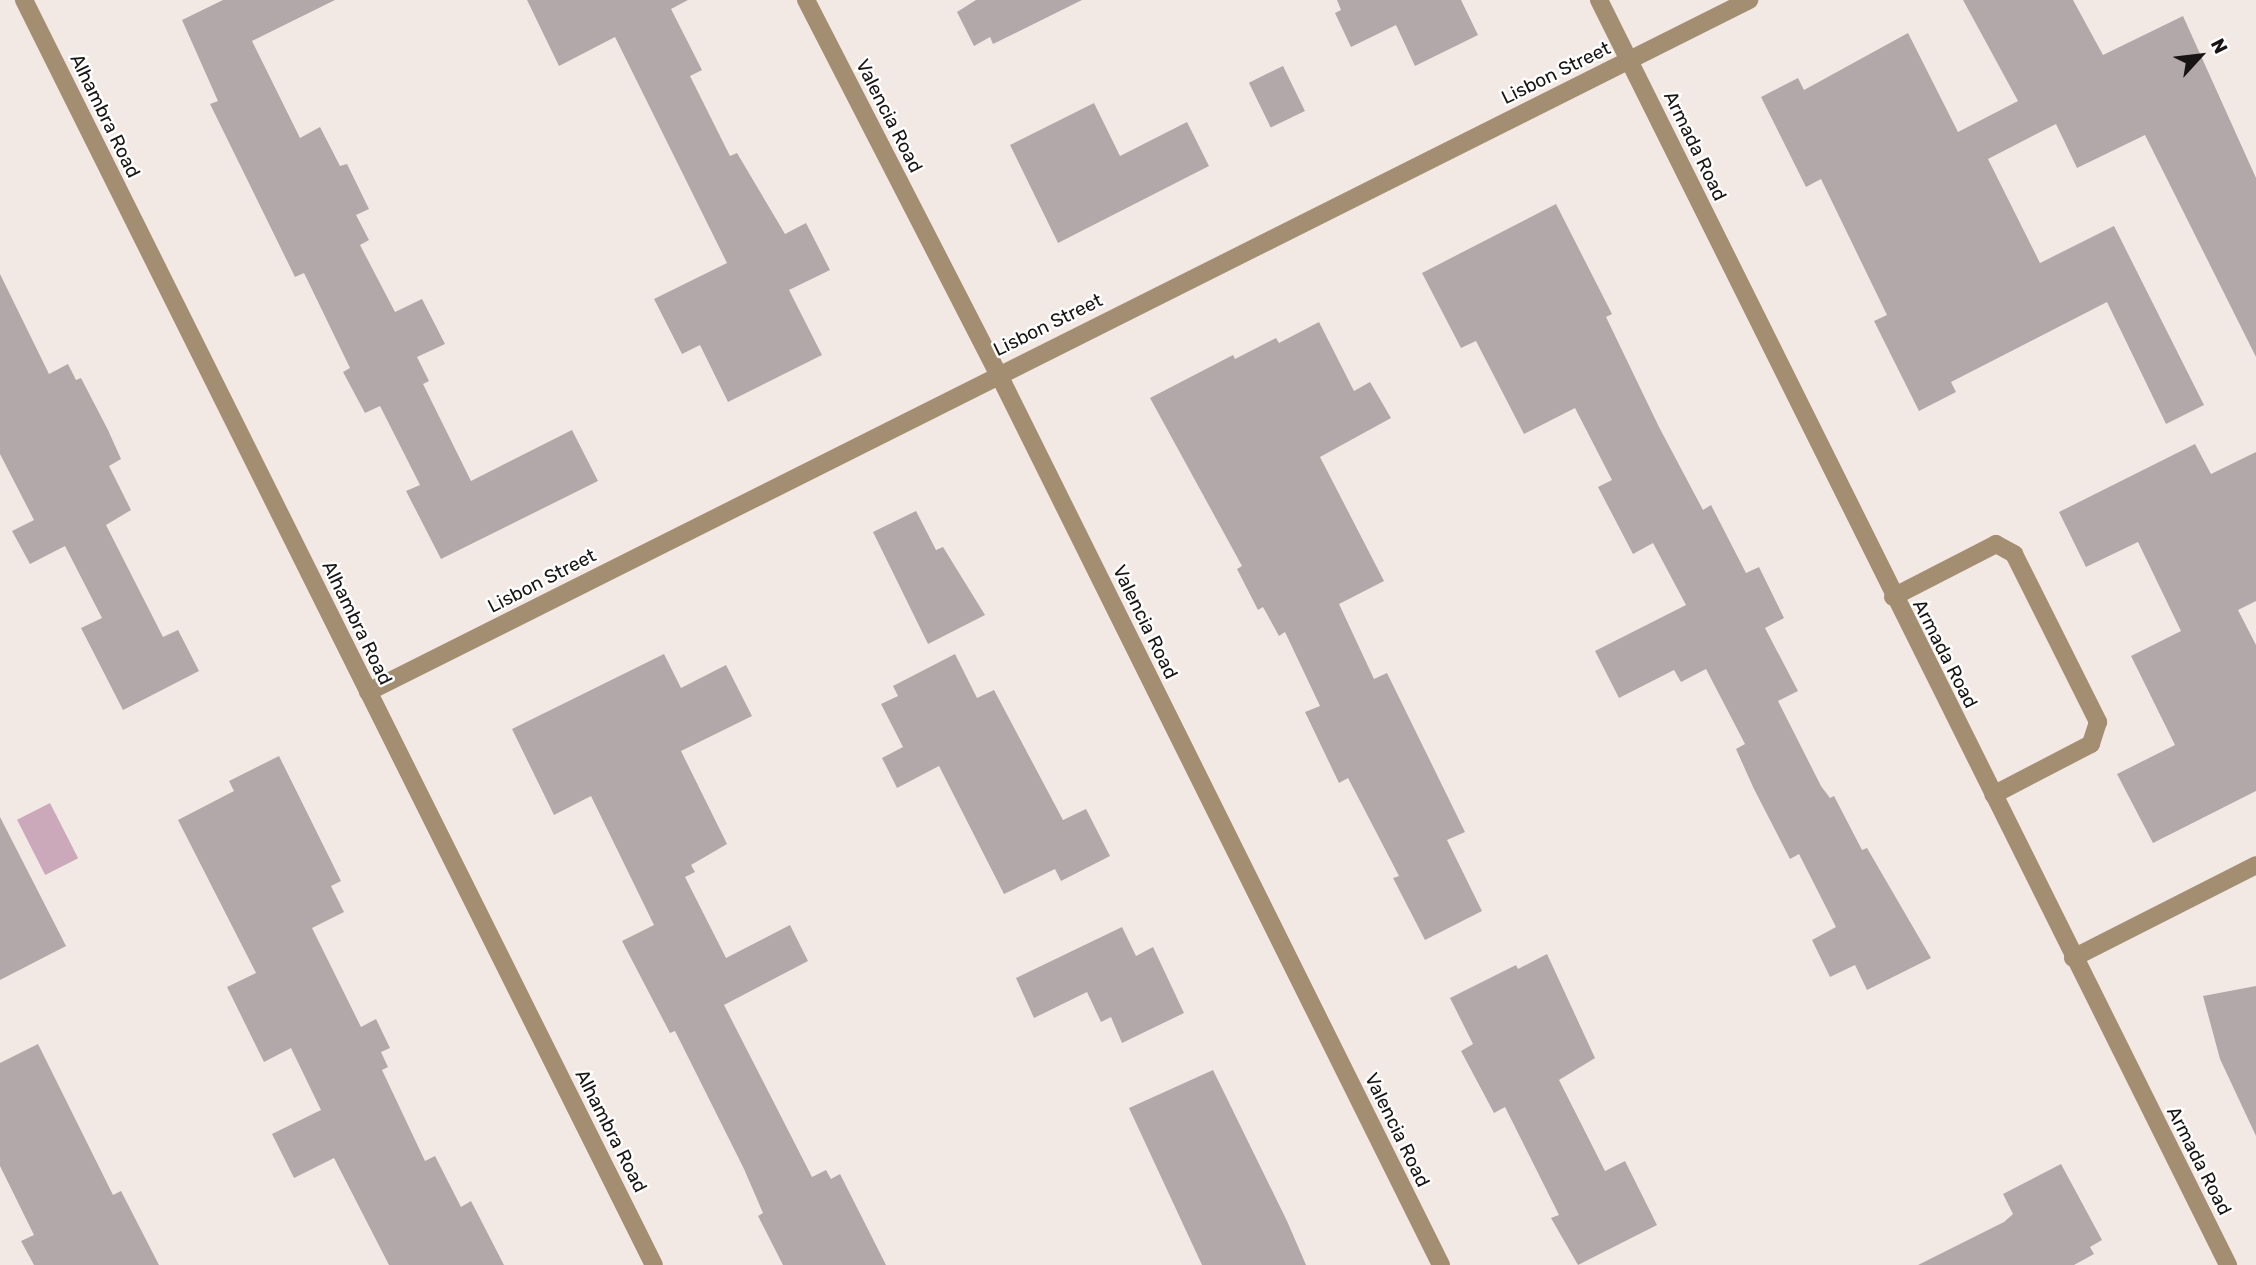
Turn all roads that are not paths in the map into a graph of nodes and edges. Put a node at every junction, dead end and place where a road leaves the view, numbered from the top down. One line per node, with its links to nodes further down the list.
1 (24, 0): 8 (street, Alhambra Road)
2 (806, 0): 6 (street, Valencia Road)
3 (1599, 0): 5 (street, Armada Road)
4 (1749, 0): 5 (street, Lisbon Street)
5 (1629, 60): 6 (street, Lisbon Street); 7 (street, Armada Road)
6 (998, 373): 8 (street, Lisbon Street); 13 (street, Valencia Road)
7 (1893, 597): 9 (street, Armada Road); 9 (street)
8 (368, 692): 12 (street, Alhambra Road)
9 (1993, 795): 11 (street, Armada Road)
10 (2256, 865): 11 (street)
11 (2073, 958): 14 (street, Armada Road)
12 (654, 1265)
13 (1441, 1265)
14 (2228, 1265)

